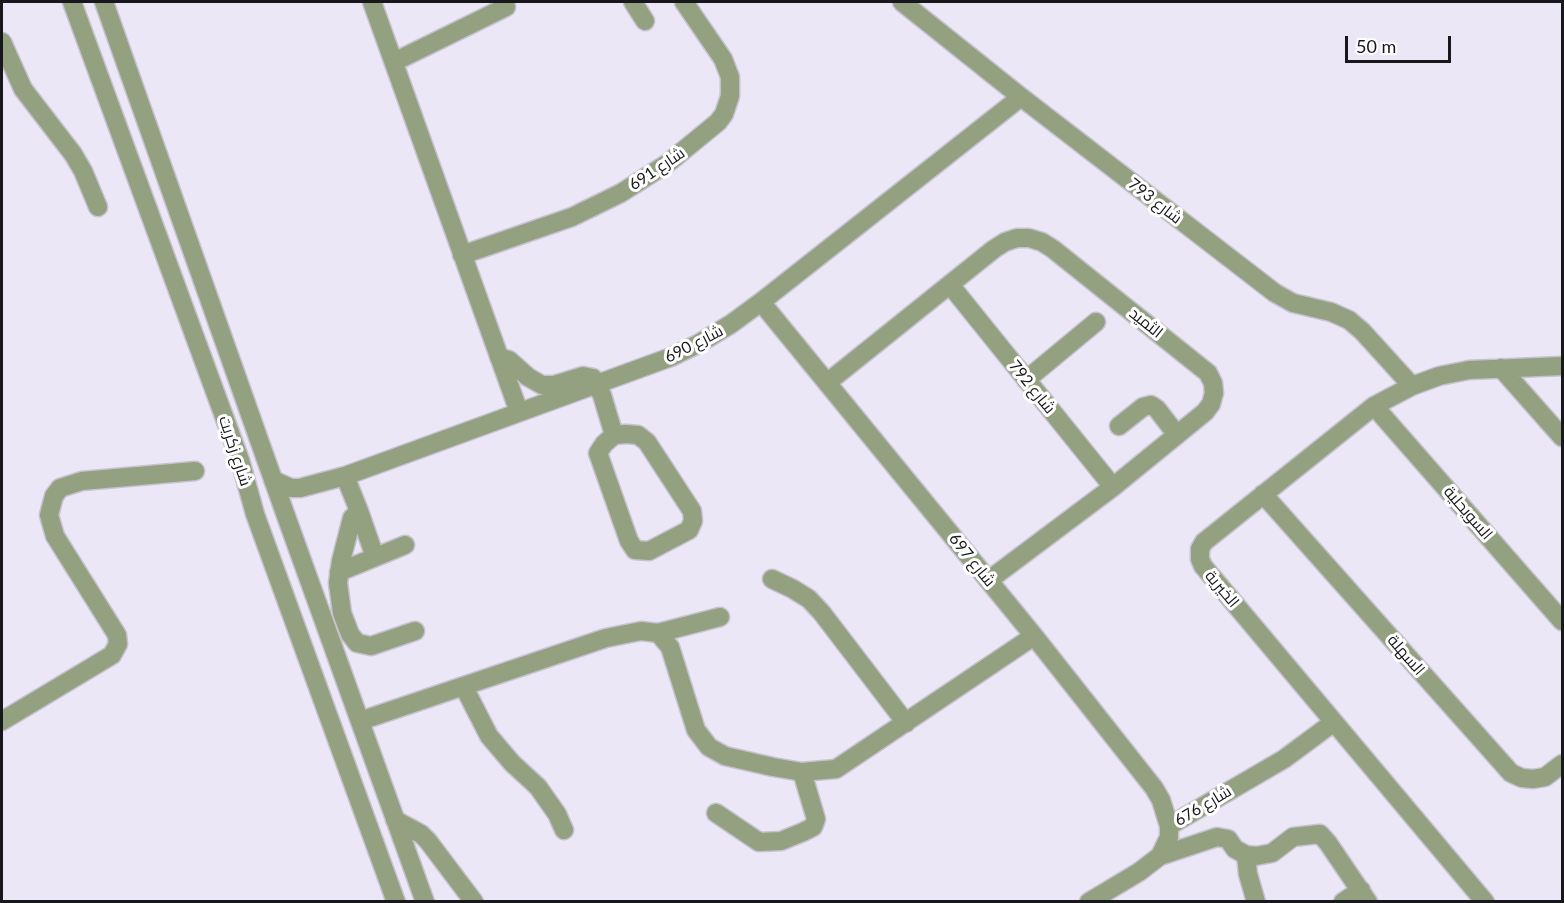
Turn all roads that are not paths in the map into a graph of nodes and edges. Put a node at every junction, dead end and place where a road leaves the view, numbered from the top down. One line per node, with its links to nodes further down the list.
1 (72, 2): 62 (street, شارع زكريت)
2 (104, 2): 32 (street, شارع زكريت)
3 (372, 2): 10 (street)
4 (633, 2): 8 (street)
5 (684, 2): 13 (street, شارع 691)
6 (902, 2): 11 (street, شارع 793)
7 (506, 7): 10 (street)
8 (645, 21)
9 (2, 42): 12 (street)
10 (394, 62): 13 (street)
11 (1021, 97): 15 (street, شارع 690); 23 (street, شارع 793)
12 (98, 207)
13 (462, 255): 17 (street)
14 (951, 286): 20 (street, شارع 792); 21 (street, الثميد); 28 (street, الثميد)
15 (762, 302): 21 (street, شارع 697); 22 (street, شارع 690)
16 (1096, 322): 20 (street)
17 (499, 357): 22 (street); 25 (street)
18 (1563, 366): 19 (street, الخيرية)
19 (1501, 368): 23 (street, الخيرية); 29 (street)
20 (1026, 380): 34 (street, شارع 792)
21 (828, 382): 42 (street, شارع 697)
22 (598, 384): 25 (street, شارع 690); 27 (street)
23 (1412, 386): 24 (street, الخيرية)
24 (1374, 406): 35 (street, الخيرية); 44 (street, السويحلية)
25 (519, 412): 31 (street, شارع 690)
26 (1119, 426): 28 (street)
27 (614, 435): 27 (street)
28 (1177, 435): 34 (street, الثميد)
29 (1563, 436)
30 (195, 471): 49 (street)
31 (345, 476): 33 (street, شارع 690); 36 (street)
32 (273, 480): 33 (street, شارع 690); 37 (street, شارع زكريت)
33 (310, 487): 37 (street, شارع 690)
34 (1113, 487): 42 (street, الثميد)
35 (1263, 494): 51 (street, الخيرية); 53 (street, السهلة)
36 (359, 511): 39 (street); 40 (street)
37 (285, 516): 50 (street, شارع زكريت)
38 (405, 545): 39 (street)
39 (375, 557): 40 (street)
40 (339, 572): 45 (street)
41 (772, 579): 52 (street)
42 (989, 580): 47 (street, شارع 697)
43 (720, 616): 46 (street)
44 (1563, 621)
45 (415, 631)
46 (658, 633): 48 (street); 54 (street)
47 (1034, 636): 52 (street); 57 (street, شارع 697)
48 (464, 687): 50 (street); 58 (street)
49 (2, 721)
50 (360, 721): 56 (street, شارع زكريت)
51 (1334, 722): 57 (street, شارع 676); 68 (street, الخيرية)
52 (906, 723): 54 (street)
53 (1563, 764)
54 (802, 772): 55 (street)
55 (716, 813)
56 (395, 820): 63 (street, شارع زكريت); 64 (street)
57 (1169, 826): 60 (street, شارع 676)
58 (564, 830)
59 (1246, 855): 60 (street); 61 (street); 66 (street)
60 (1160, 856): 65 (street)
61 (1365, 896): 67 (street)
62 (396, 902)
63 (425, 902)
64 (474, 902)
65 (1089, 902)
66 (1256, 902)
67 (1343, 902)
68 (1485, 902)

